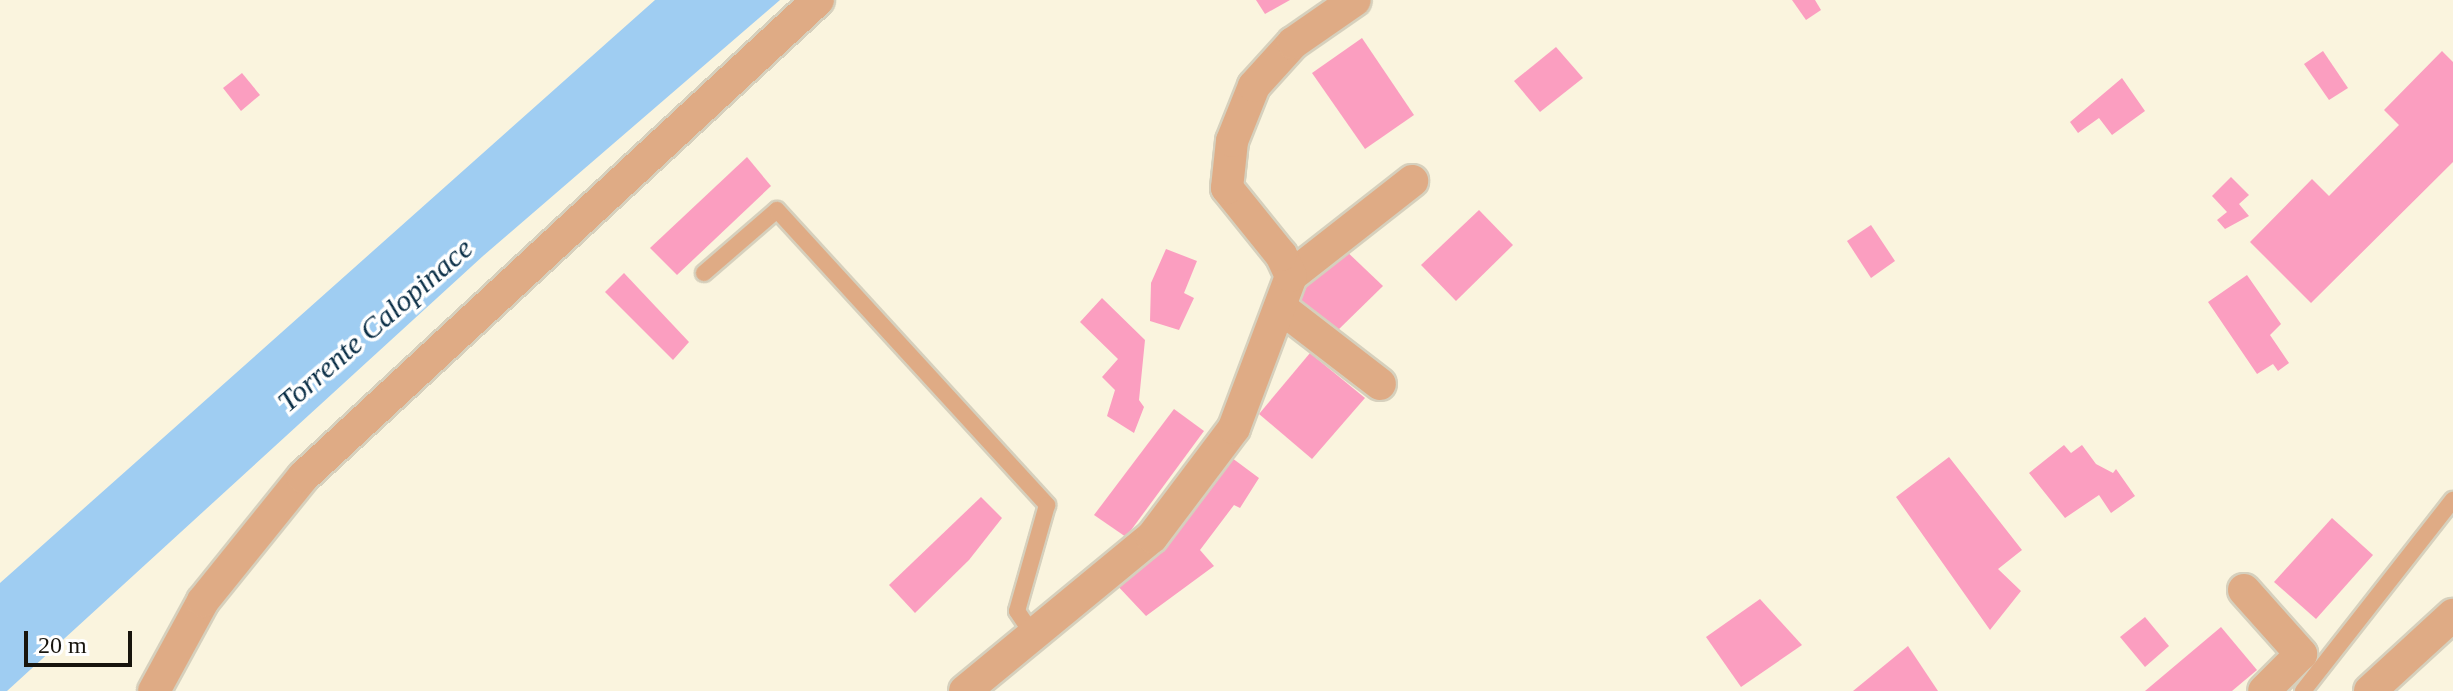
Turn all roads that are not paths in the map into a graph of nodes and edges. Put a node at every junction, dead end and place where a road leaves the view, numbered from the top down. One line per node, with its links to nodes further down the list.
1 (818, 0): 12 (street)
2 (1355, 0): 5 (street)
3 (1412, 181): 5 (street)
4 (704, 273): 11 (lane)
5 (1291, 276): 6 (street)
6 (1280, 307): 7 (street); 11 (street)
7 (1380, 384)
8 (2453, 500): 15 (lane)
9 (2244, 590): 14 (street)
10 (2453, 615): 16 (street)
11 (1033, 635): 13 (street)
12 (154, 691)
13 (965, 691)
14 (2264, 691)
15 (2303, 691)
16 (2370, 691)

